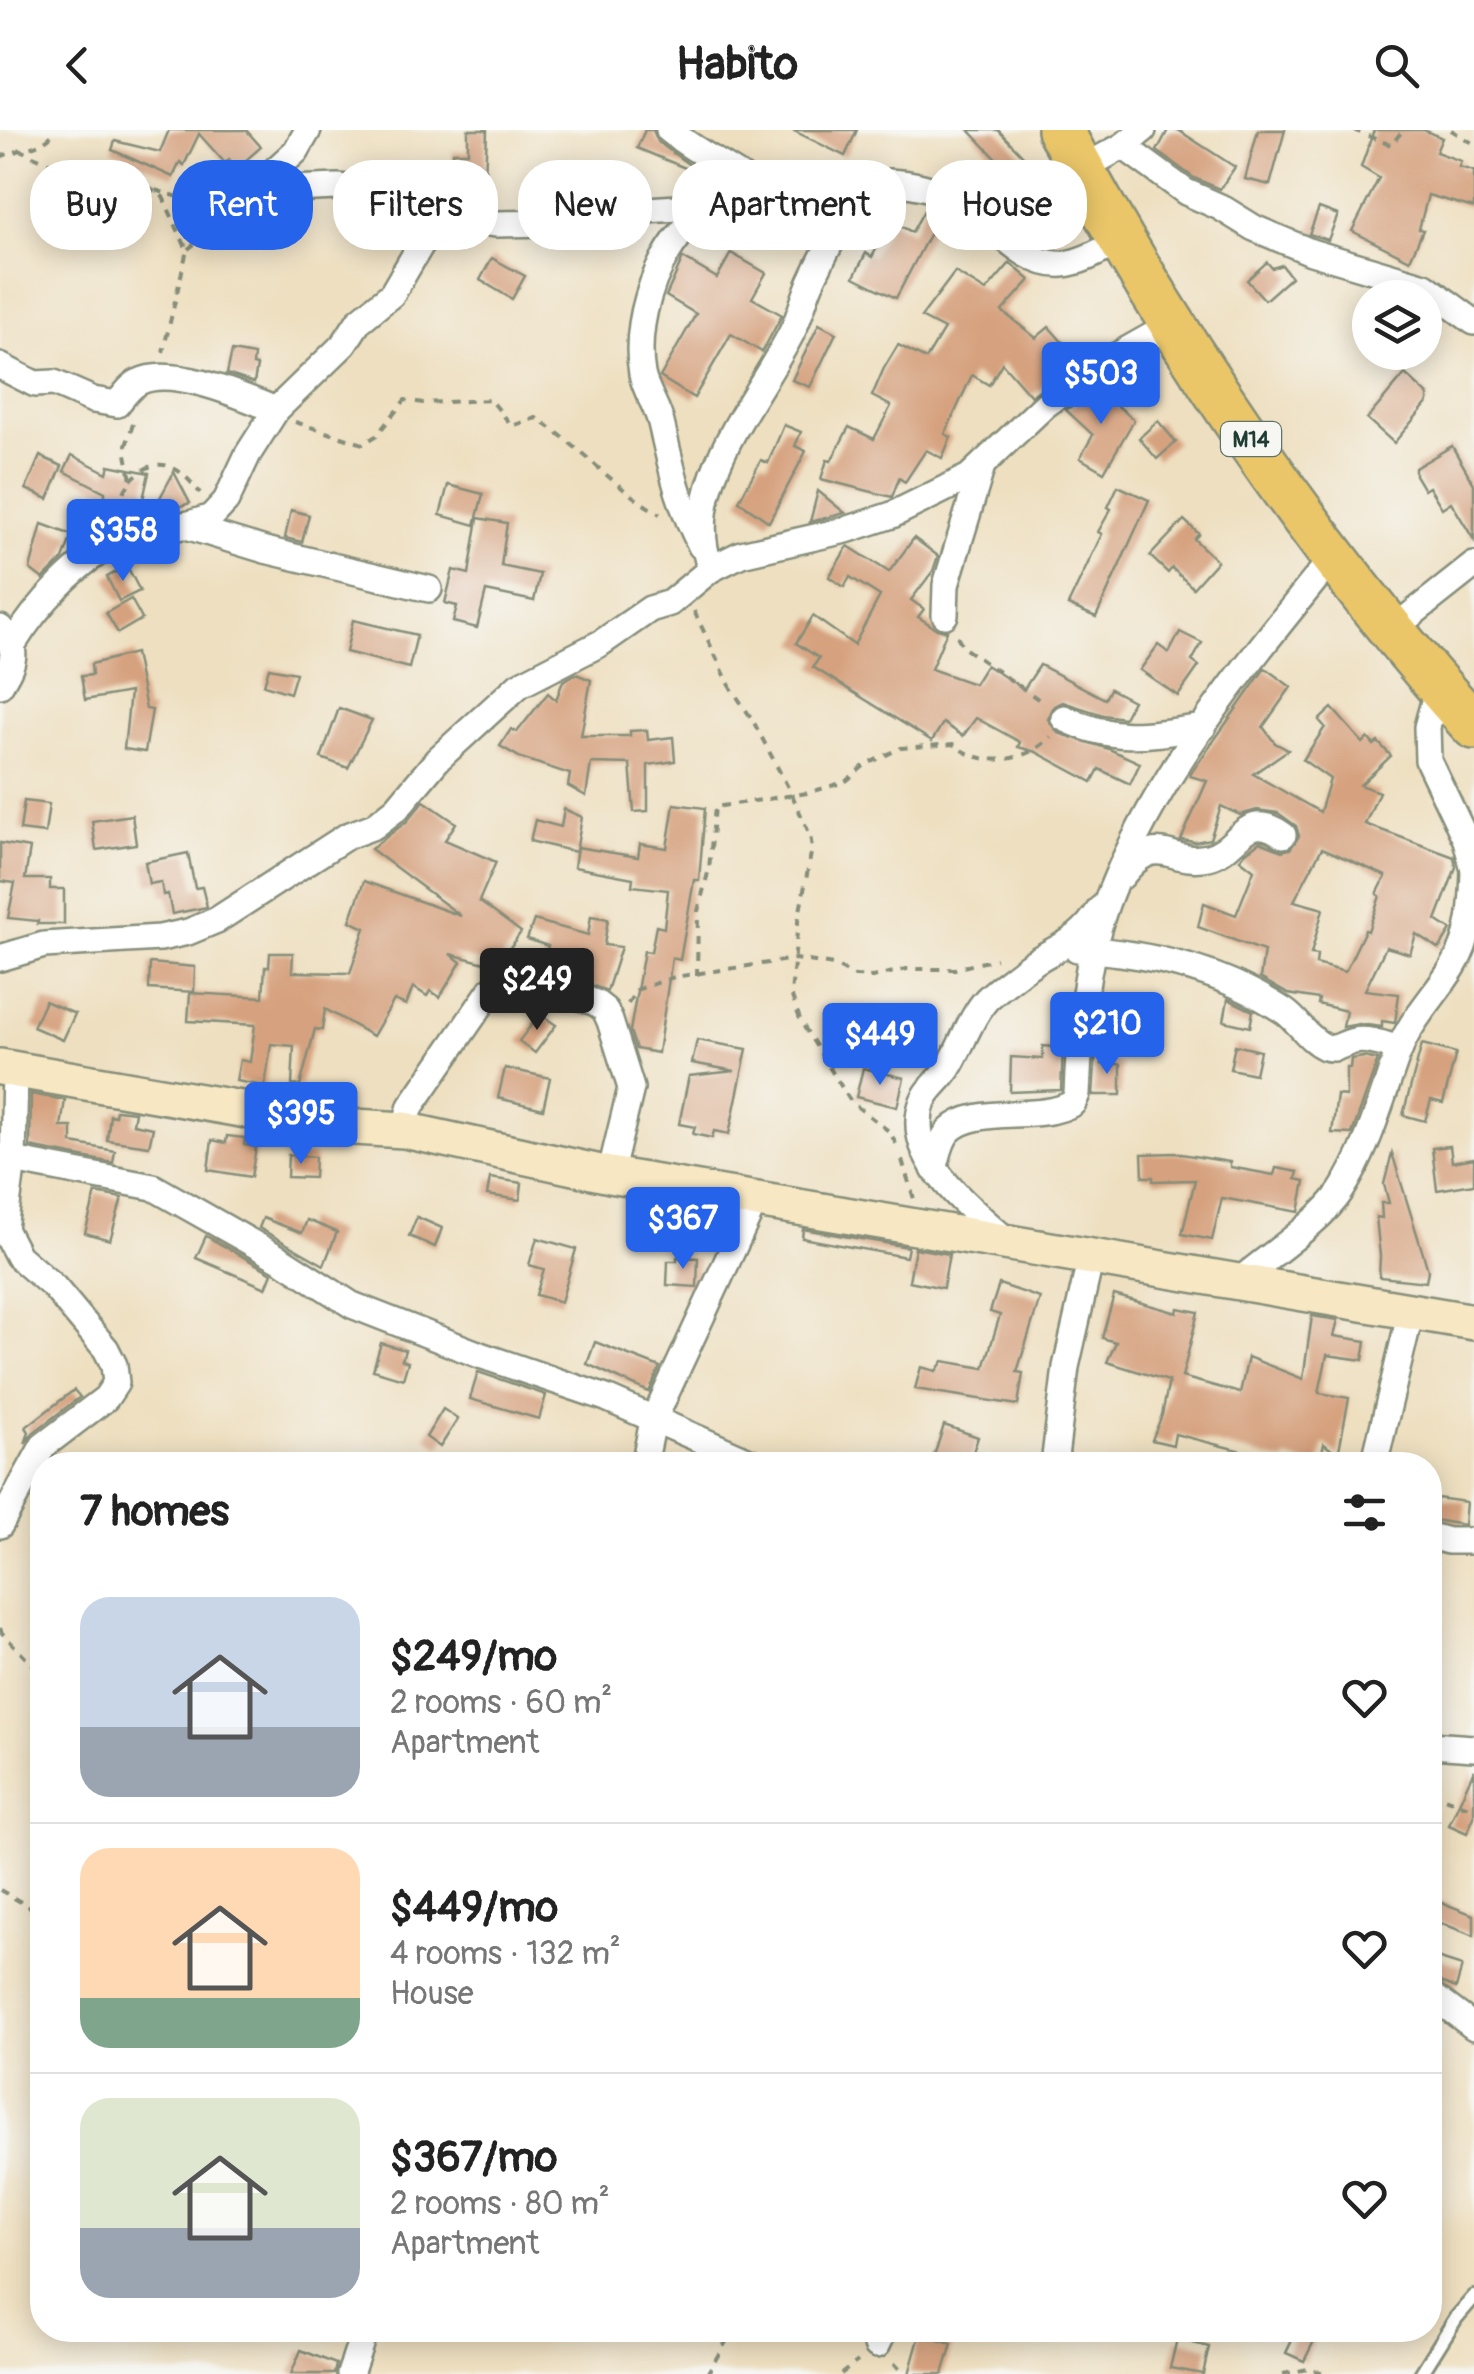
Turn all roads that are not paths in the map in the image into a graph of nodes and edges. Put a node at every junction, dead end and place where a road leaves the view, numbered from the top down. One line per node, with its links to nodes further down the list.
1 (308, 130): 7 (street)
2 (668, 130): 5 (street)
3 (1133, 138): 4 (street); 14 (street)
4 (1070, 149): 10 (highway, M14)
5 (711, 160)
6 (906, 183): 10 (street)
7 (333, 187)
8 (672, 209): 9 (street)
9 (498, 224)
10 (1122, 240): 15 (highway, M14)
11 (672, 248): 21 (street)
12 (417, 250): 17 (street)
13 (828, 250): 21 (street)
14 (1474, 322)
15 (1173, 324): 18 (street); 20 (highway, M14)
16 (0, 366): 17 (street)
17 (276, 410): 19 (street)
18 (982, 466): 21 (street); 24 (street)
19 (183, 526): 23 (street); 26 (street)
20 (1335, 555): 25 (highway, M14); 31 (street)
21 (707, 558): 37 (street)
22 (1474, 566): 25 (street)
23 (429, 589)
24 (945, 614)
25 (1392, 629): 28 (highway, M14)
26 (6, 636): 27 (street)
27 (0, 685)
28 (1438, 686): 30 (highway, M14); 33 (street)
29 (1064, 718): 31 (street)
30 (1474, 726)
31 (1203, 727): 34 (street)
32 (1283, 835): 34 (street)
33 (1474, 871): 38 (street)
34 (1110, 894): 35 (street); 36 (street)
35 (1062, 949): 36 (street); 42 (street)
36 (1093, 950): 38 (street); 42 (street)
37 (0, 958)
38 (1400, 1049): 48 (street)
39 (8, 1069): 40 (street); 41 (street)
40 (404, 1130): 43 (street); 43 (street)
41 (13, 1160): 45 (street); 51 (street)
42 (934, 1169): 46 (street)
43 (610, 1175): 44 (street)
44 (756, 1199): 46 (street); 51 (street)
45 (2, 1234): 52 (street)
46 (1008, 1243): 47 (street)
47 (1091, 1257): 48 (street); 55 (street)
48 (1238, 1282): 49 (street)
49 (1411, 1312): 50 (street); 56 (street)
50 (1474, 1322)
51 (653, 1421): 53 (street); 54 (street)
52 (41, 1452)
53 (647, 1452)
54 (727, 1452)
55 (1056, 1452)
56 (1377, 1452)
57 (30, 1471): 58 (street)
58 (0, 1525)
59 (1442, 1539): 60 (street)
60 (1474, 1541)
61 (1442, 1746): 62 (street)
62 (1474, 1748)
63 (1442, 2003): 64 (street)
64 (1474, 2027)
65 (1474, 2297): 66 (lane)
66 (1442, 2340)
67 (361, 2342): 69 (street)
68 (1441, 2342): 70 (lane)
69 (350, 2374)
70 (1421, 2374)

